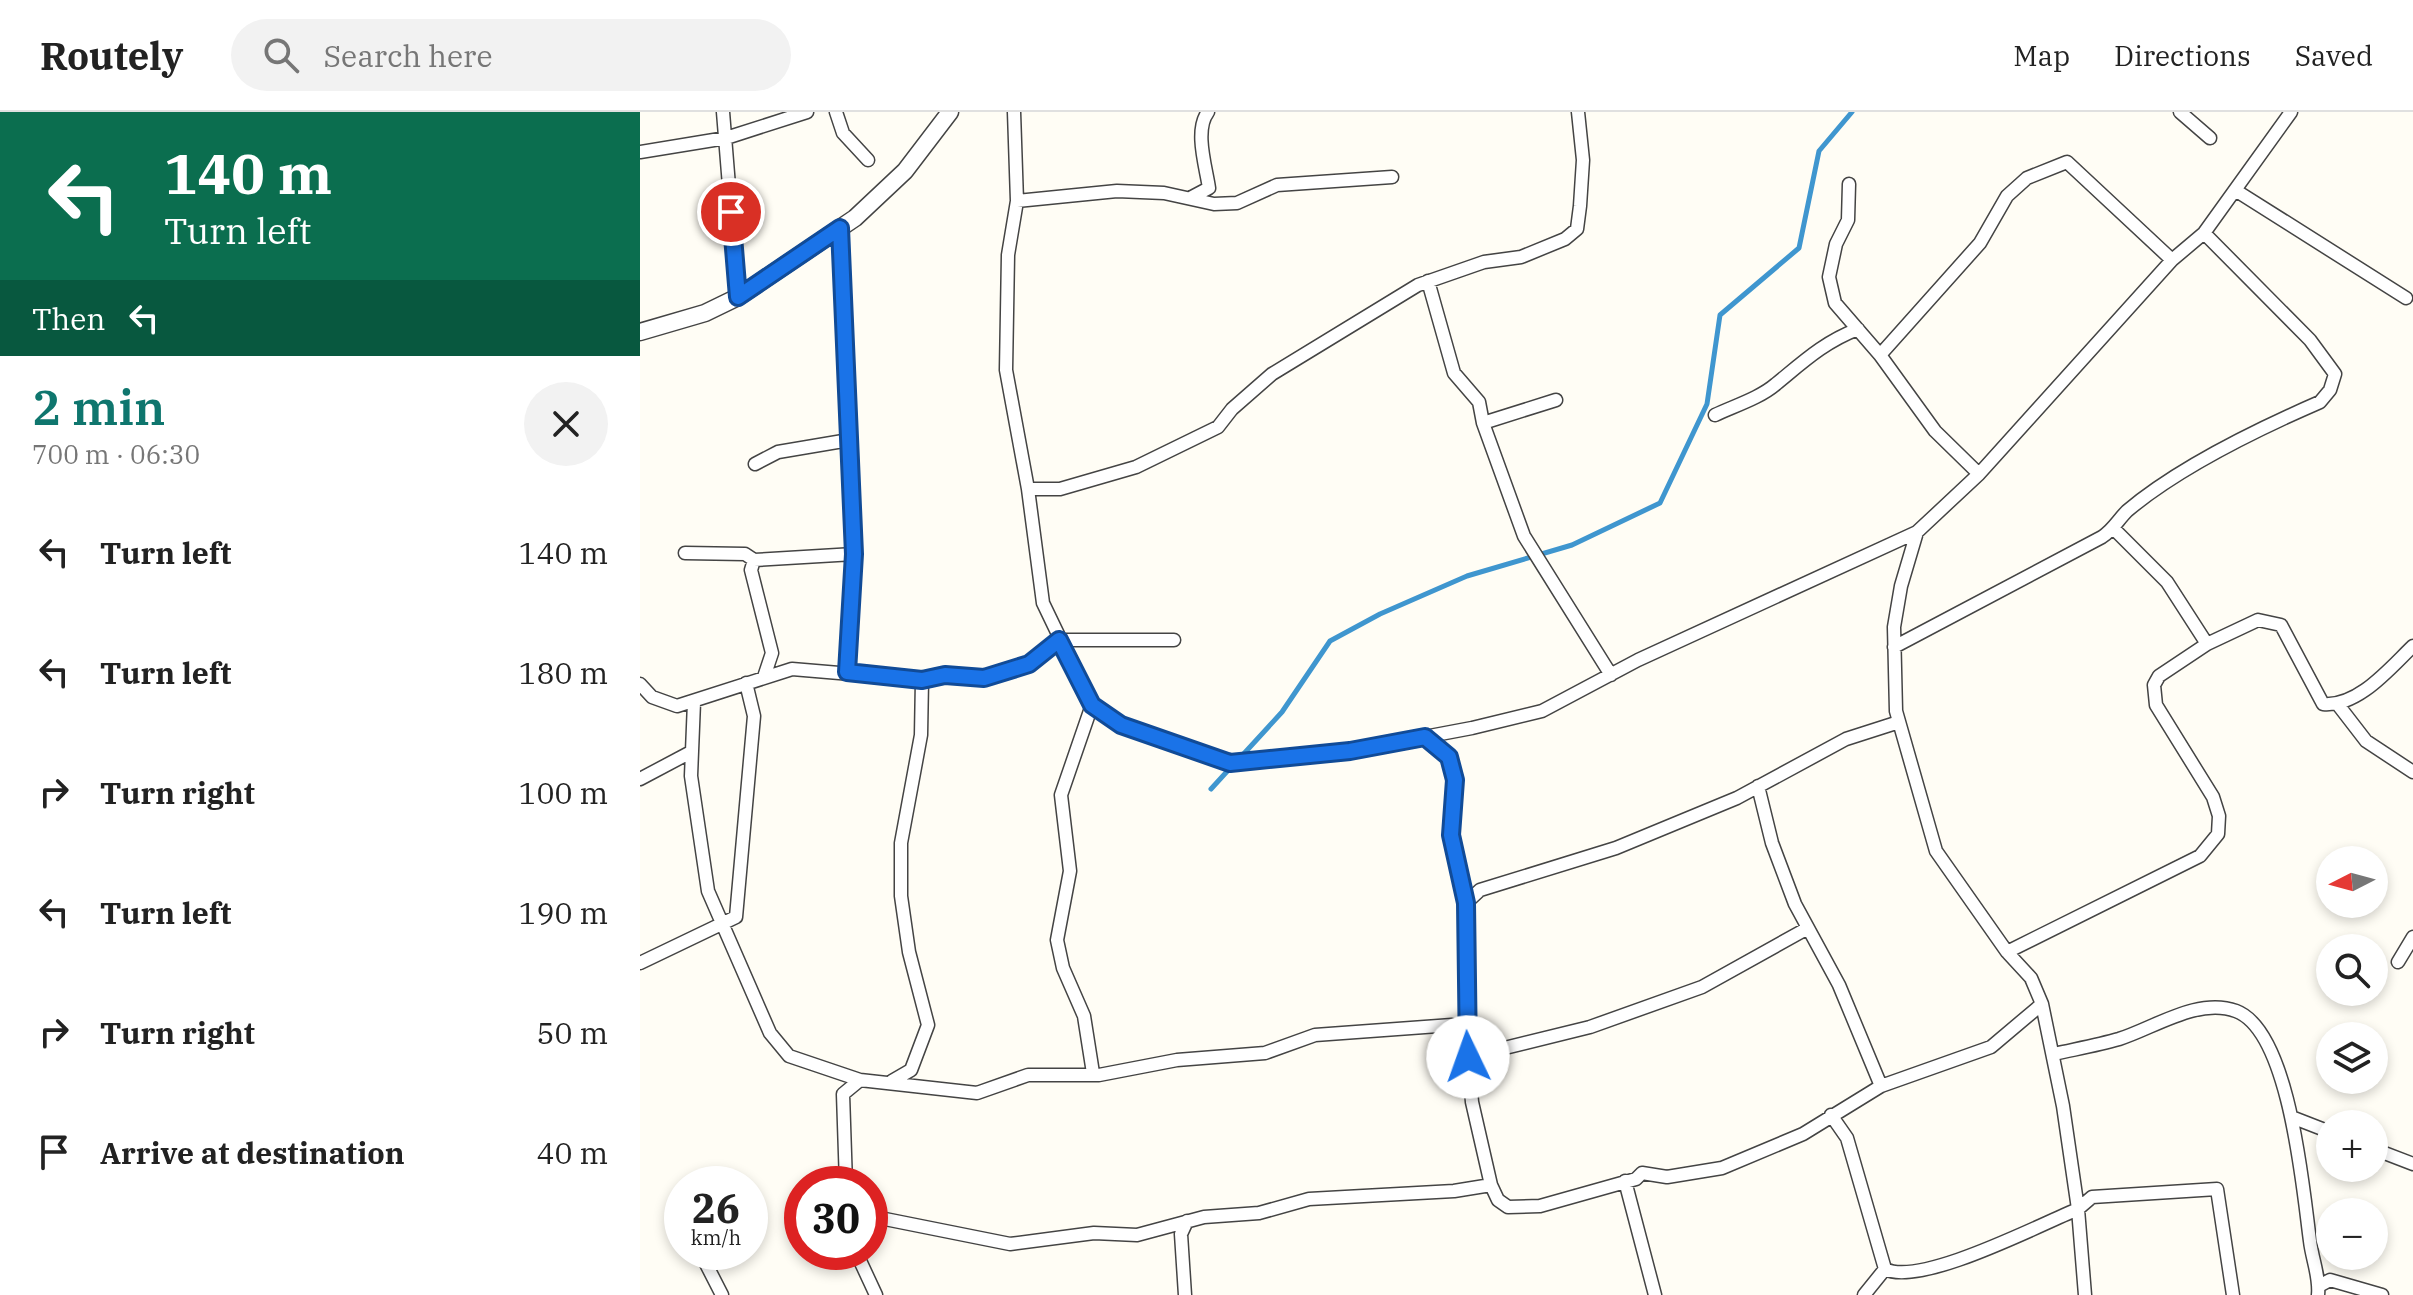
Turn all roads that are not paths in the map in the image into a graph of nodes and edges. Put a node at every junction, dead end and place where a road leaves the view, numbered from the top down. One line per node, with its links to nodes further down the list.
1 (723, 112): 10 (street)
2 (807, 112): 10 (street)
3 (836, 112): 13 (street)
4 (950, 112): 19 (street)
5 (1014, 112): 18 (street)
6 (1208, 112): 17 (street)
7 (1578, 112): 22 (street)
8 (2180, 112): 11 (street)
9 (2291, 112): 16 (street)
10 (726, 138): 12 (street); 23 (street)
11 (2210, 138)
12 (640, 152)
13 (868, 160)
14 (1392, 177): 17 (street)
15 (1849, 184): 25 (street)
16 (2235, 190): 20 (street); 24 (street)
17 (1192, 197): 18 (street)
18 (1017, 201): 34 (street)
19 (840, 228): 23 (street); 31 (street)
20 (2204, 233): 21 (street); 35 (street)
21 (2172, 260): 27 (street); 33 (street)
22 (1428, 281): 30 (street); 34 (street)
23 (738, 297): 26 (street)
24 (2406, 298)
25 (1858, 329): 27 (street); 29 (street)
26 (640, 332)
27 (1880, 355): 33 (street)
28 (1556, 400): 30 (street)
29 (1715, 415)
30 (1483, 423): 46 (street)
31 (849, 440): 32 (street); 38 (street)
32 (755, 464)
33 (1979, 474): 36 (street)
34 (1028, 489): 40 (street)
35 (2114, 529): 42 (street); 44 (street)
36 (1917, 532): 44 (street); 46 (street)
37 (685, 553): 39 (street)
38 (854, 554): 39 (street); 45 (street)
39 (754, 560): 47 (street)
40 (1059, 640): 41 (street); 48 (street); 52 (street)
41 (1174, 640)
42 (2207, 644): 53 (street); 64 (street)
43 (2413, 646): 53 (street)
44 (1894, 647): 54 (street)
45 (847, 672): 47 (street); 48 (street)
46 (1611, 675): 55 (street)
47 (764, 677): 49 (street)
48 (922, 680): 73 (street)
49 (746, 683): 51 (street); 61 (street)
50 (640, 684): 51 (street)
51 (694, 702): 56 (street)
52 (1092, 705): 55 (street); 71 (street)
53 (2339, 706): 57 (street)
54 (1899, 722): 59 (street); 64 (street)
55 (1425, 737): 60 (street)
56 (691, 752): 58 (street); 61 (street)
57 (2413, 772)
58 (640, 779)
59 (1758, 786): 60 (street); 62 (street)
60 (1466, 903): 68 (street)
61 (723, 924): 66 (street); 72 (street)
62 (1808, 928): 70 (street); 74 (street)
63 (2413, 937): 65 (street)
64 (2007, 952): 67 (street)
65 (2398, 962)
66 (640, 963)
67 (2042, 1004): 69 (street); 74 (street)
68 (1466, 1031): 70 (street); 71 (street)
69 (2054, 1054): 76 (street); 83 (street)
70 (1468, 1057): 82 (street)
71 (1093, 1073): 73 (street)
72 (860, 1080): 73 (street); 80 (street)
73 (892, 1081)
74 (1881, 1086): 75 (street)
75 (1831, 1115): 81 (street); 86 (street)
76 (2294, 1118): 77 (street); 89 (street)
77 (2316, 1127)
78 (2388, 1154): 79 (street)
79 (2413, 1164)
80 (845, 1166)
81 (1625, 1181): 82 (street); 93 (street)
82 (1491, 1185): 85 (street)
83 (2078, 1209): 86 (street); 95 (street); 96 (street)
84 (888, 1220): 85 (street)
85 (1187, 1221): 92 (street)
86 (1885, 1269): 94 (street)
87 (709, 1270): 90 (street)
88 (864, 1270): 91 (street)
89 (2319, 1290): 97 (street)
90 (722, 1295)
91 (876, 1295)
92 (1185, 1295)
93 (1655, 1295)
94 (1864, 1295)
95 (2085, 1295)
96 (2233, 1295)
97 (2382, 1295)

